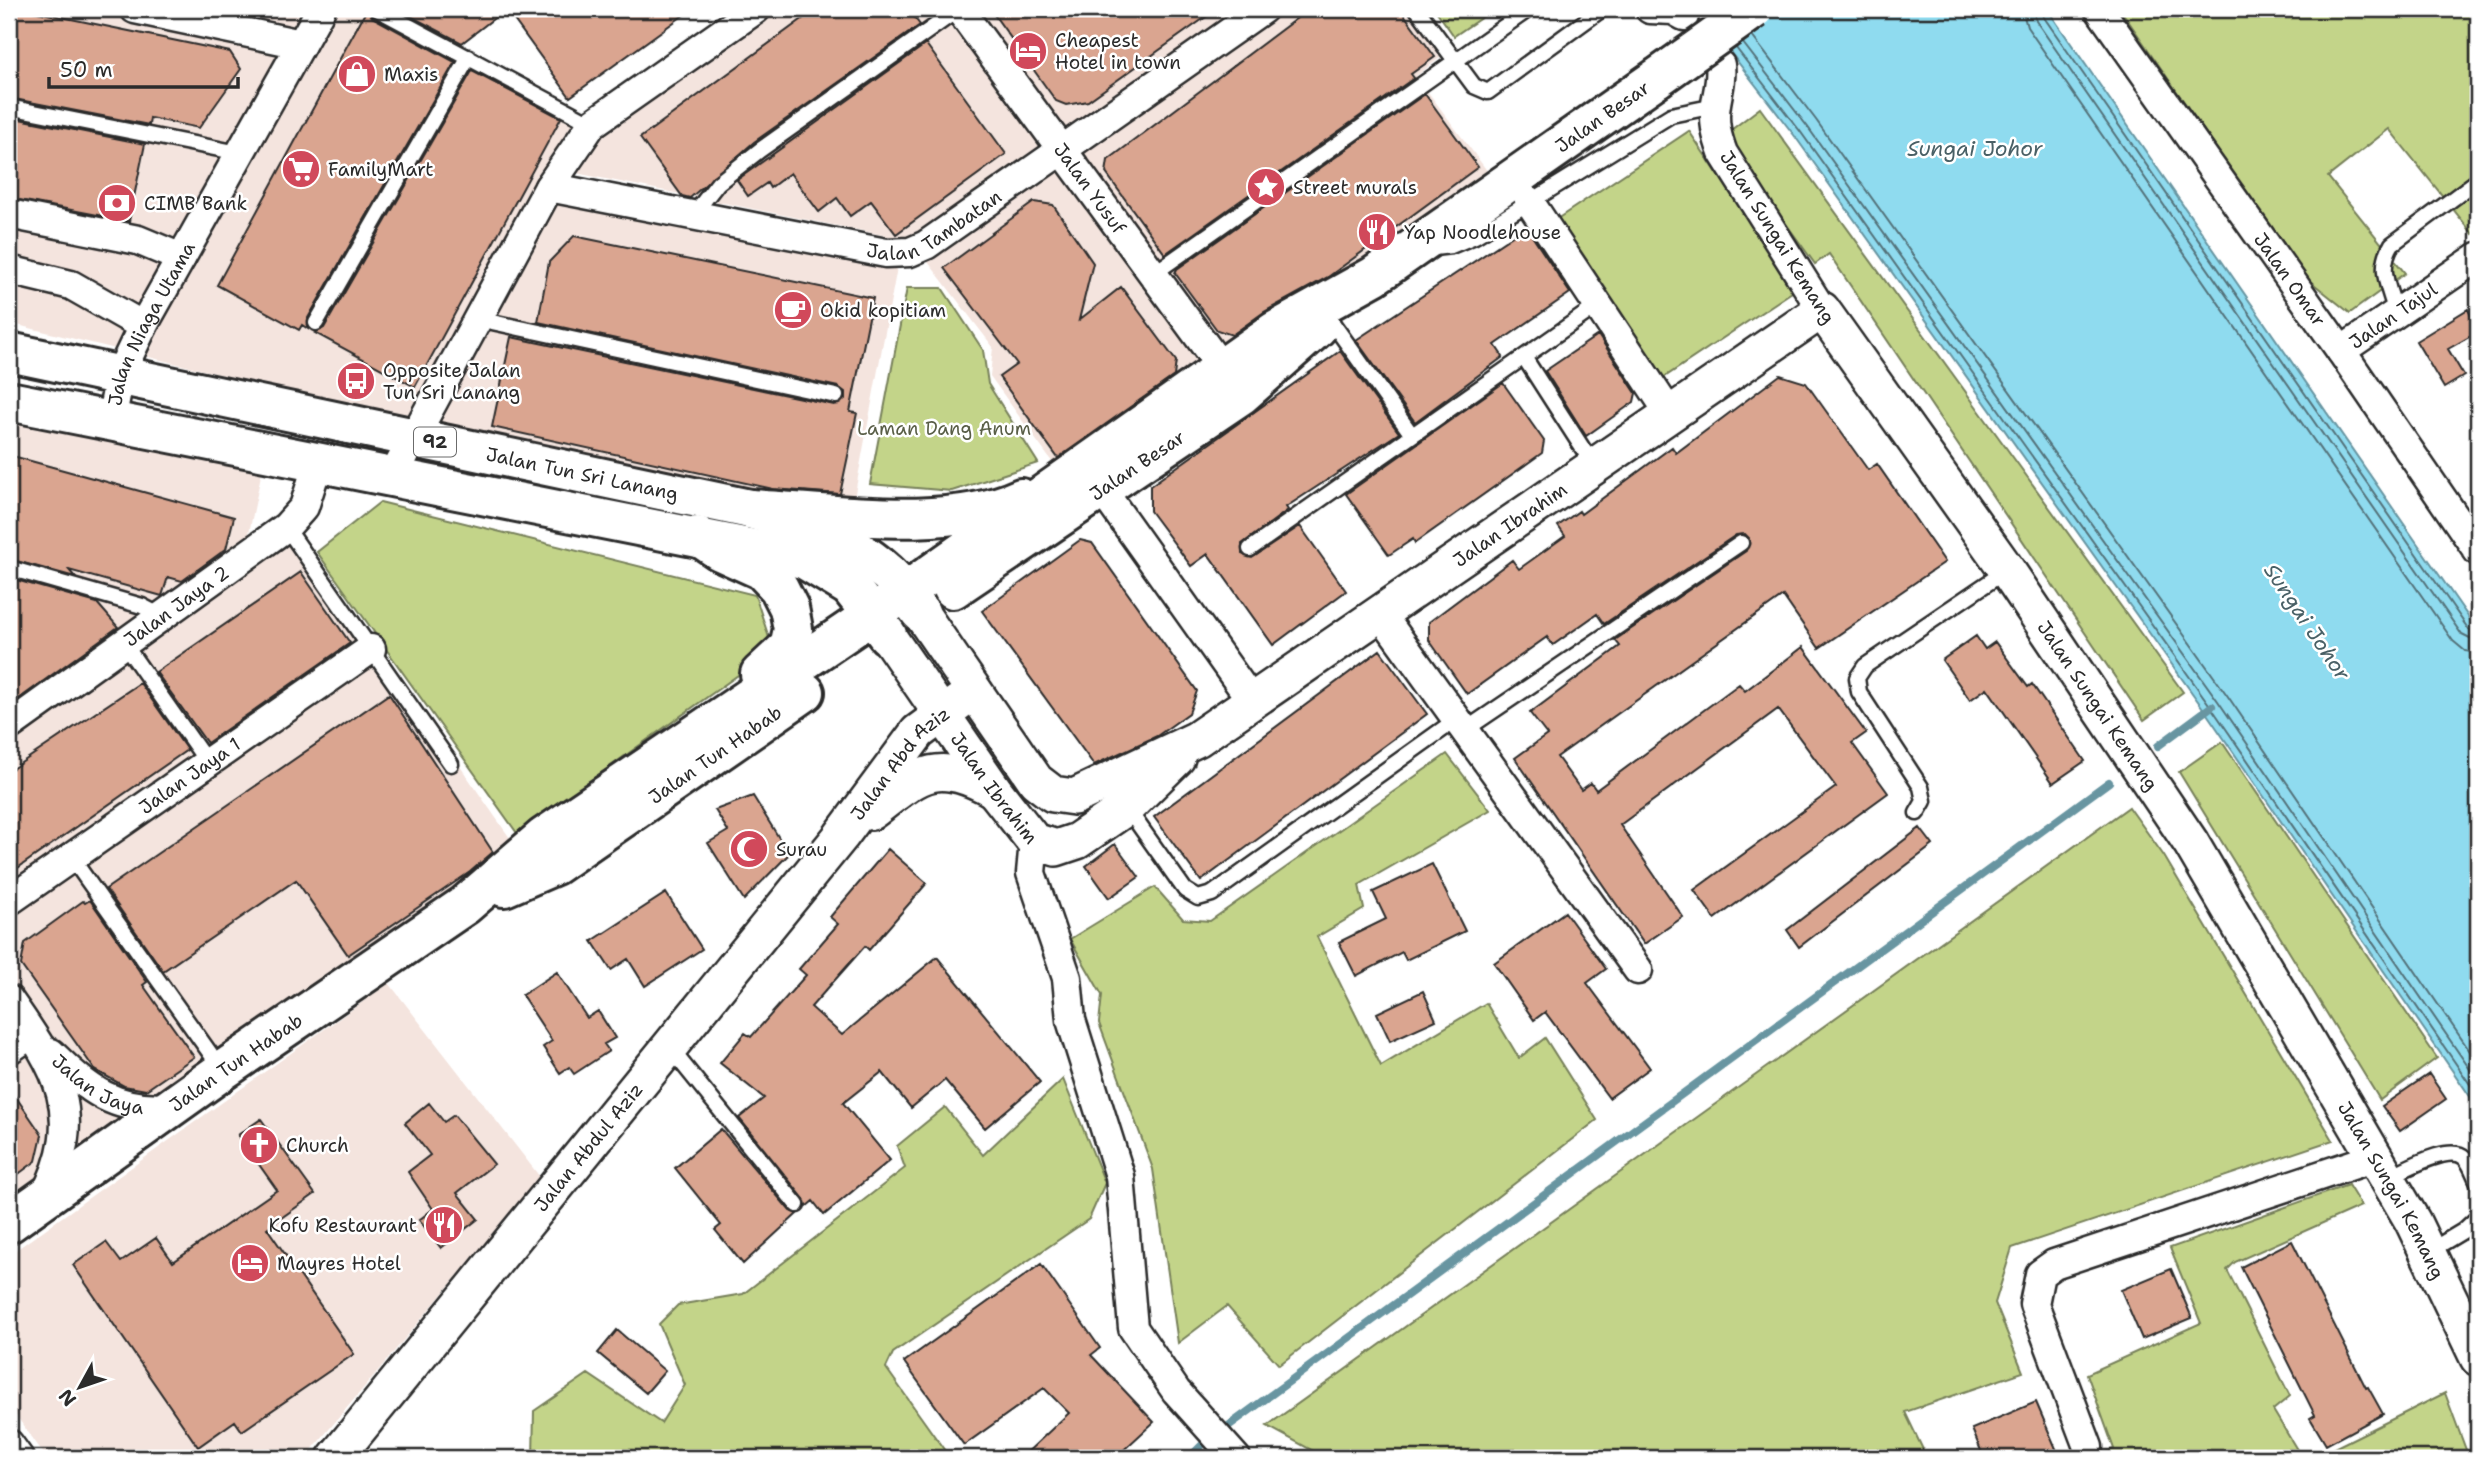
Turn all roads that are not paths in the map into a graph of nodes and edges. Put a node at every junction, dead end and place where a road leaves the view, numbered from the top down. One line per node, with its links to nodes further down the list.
1 (135, 9): 14 (street)
2 (321, 9): 14 (street, Jalan Niaga Utama)
3 (377, 9): 15 (lane)
4 (756, 9): 20 (street)
5 (959, 9): 21 (street, Jalan Yusuf); 27 (lane)
6 (1263, 9): 21 (street, Jalan Tambatan)
7 (1417, 9): 16 (lane)
8 (1529, 9): 16 (lane)
9 (1602, 9): 16 (lane)
10 (1650, 9): 13 (street)
11 (1754, 9): 28 (main road, Jalan Besar, bridge)
12 (2099, 9): 41 (street, Jalan Omar)
13 (1684, 16)
14 (301, 44): 22 (street, Jalan Niaga Utama)
15 (469, 57): 20 (lane); 39 (lane)
16 (1455, 61): 32 (lane)
17 (1720, 65): 18 (street, Jalan Sungai Kemang)
18 (1715, 106): 25 (lane); 35 (street, Jalan Sungai Kemang)
19 (9, 107): 22 (lane)
20 (592, 124): 24 (street)
21 (1062, 149): 27 (street, Jalan Tambatan); 32 (street, Jalan Yusuf)
22 (239, 153): 30 (street, Jalan Niaga Utama)
23 (2478, 180): 36 (lane)
24 (549, 187): 27 (street, Jalan Tambatan); 38 (street)
25 (1529, 201): 28 (lane); 34 (street)
26 (9, 214): 30 (street)
27 (693, 215)
28 (1411, 250): 33 (main road, Jalan Besar)
29 (2478, 257): 36 (street, Jalan Tajul)
30 (181, 258): 40 (street, Jalan Niaga Utama)
31 (9, 270): 40 (street)
32 (1153, 274): 45 (street, Jalan Yusuf)
33 (1374, 276): 37 (main road, Jalan Besar); 45 (main road, Jalan Besar)
34 (1598, 305): 43 (lane); 48 (street)
35 (1822, 310): 48 (street, Jalan Ibrahim); 64 (street, Jalan Sungai Kemang)
36 (2396, 313): 41 (street, Jalan Tajul)
37 (1329, 318): 45 (main road, Jalan Besar); 50 (lane)
38 (478, 319): 46 (lane); 51 (street)
39 (316, 323)
40 (143, 326): 44 (street, Jalan Niaga Utama)
41 (2341, 351): 62 (street, Jalan Omar)
42 (9, 352): 44 (main road, Jalan Tun Sri Lanang / 92)
43 (1524, 357): 50 (lane); 53 (lane)
44 (120, 374): 49 (street, Jalan Niaga Utama); 51 (main road, Jalan Tun Sri Lanang / 92)
45 (1232, 382): 55 (main road, Jalan Besar); 56 (main road, Jalan Besar)
46 (836, 396)
47 (9, 401): 49 (main road, Jalan Tun Sri Lanang / 92)
48 (1670, 414): 53 (street, Jalan Ibrahim)
49 (111, 422): 52 (main road, Jalan Tun Sri Lanang / 92)
50 (1412, 435): 61 (lane)
51 (413, 438): 54 (street); 57 (main road, Jalan Tun Sri Lanang / 92)
52 (318, 463): 54 (main road, Jalan Tun Sri Lanang / 92); 58 (street, Jalan Jaya 2)
53 (1594, 466): 66 (street, Jalan Ibrahim)
54 (393, 476): 59 (main road, Jalan Tun Sri Lanang / 92)
55 (1067, 477): 57 (main road); 65 (main road, Jalan Besar)
56 (1102, 490): 65 (main road, Jalan Besar); 72 (street)
57 (750, 509): 65 (main road, Jalan Tun Sri Lanang / 92)
58 (286, 527): 67 (street, Jalan Jaya 2); 70 (lane)
59 (698, 536): 68 (main road, Jalan Tun Sri Lanang / 92); 76 (main road)
60 (1741, 543): 74 (lane)
61 (1250, 549)
62 (2478, 551)
63 (9, 568): 67 (lane)
64 (2007, 570): 82 (lane); 95 (street, Jalan Sungai Kemang)
65 (912, 603): 68 (main road, Jalan Besar); 71 (street, Jalan Ibrahim)
66 (1380, 613): 72 (street, Jalan Ibrahim); 74 (street)
67 (163, 617): 69 (street, Jalan Jaya 2)
68 (880, 624): 73 (street, Jalan Ibrahim); 76 (main road, Jalan Tun Habab); 87 (main road, Jalan Tun Habab)
69 (125, 645): 75 (street, Jalan Jaya 2); 78 (lane)
70 (371, 649): 78 (street, Jalan Jaya 1); 79 (lane)
71 (974, 691): 73 (street, Jalan Abd Aziz); 77 (street, Jalan Ibrahim)
72 (1252, 701): 77 (street, Jalan Ibrahim)
73 (941, 713): 80 (street, Jalan Ibrahim); 83 (street, Jalan Abd Aziz)
74 (1461, 725): 81 (lane); 88 (street)
75 (9, 726)
76 (700, 731): 87 (main road, Jalan Tun Habab)
77 (1197, 739): 81 (street, Jalan Ibrahim)
78 (207, 762): 85 (street, Jalan Jaya 1)
79 (451, 764)
80 (994, 790): 83 (street, Jalan Abd Aziz); 84 (street, Jalan Ibrahim)
81 (1127, 807): 84 (street, Jalan Ibrahim)
82 (1917, 813)
83 (841, 836): 91 (street, Jalan Abdul Aziz)
84 (1034, 841): 107 (street)
85 (71, 857): 86 (street, Jalan Jaya 1); 93 (lane)
86 (9, 901)
87 (465, 905): 93 (main road, Jalan Tun Habab)
88 (1638, 970)
89 (9, 1000): 90 (street, Jalan Jaya)
90 (36, 1039): 92 (lane); 94 (street, Jalan Jaya); 97 (street, Jalan Jaya)
91 (670, 1047): 98 (lane); 106 (street, Jalan Abdul Aziz)
92 (9, 1058)
93 (222, 1071): 94 (main road, Jalan Tun Habab)
94 (171, 1107): 97 (main road, Jalan Tun Habab)
95 (2382, 1167): 96 (lane); 101 (street, Jalan Sungai Kemang); 104 (street)
96 (2478, 1182)
97 (44, 1197): 100 (main road, Jalan Tun Habab)
98 (797, 1205)
99 (2478, 1217): 101 (lane)
100 (9, 1223)
101 (2427, 1252): 102 (street, Jalan Sungai Kemang)
102 (2478, 1358)
103 (9, 1444): 105 (street)
104 (2088, 1447)
105 (19, 1458)
106 (335, 1458)
107 (1236, 1458)

